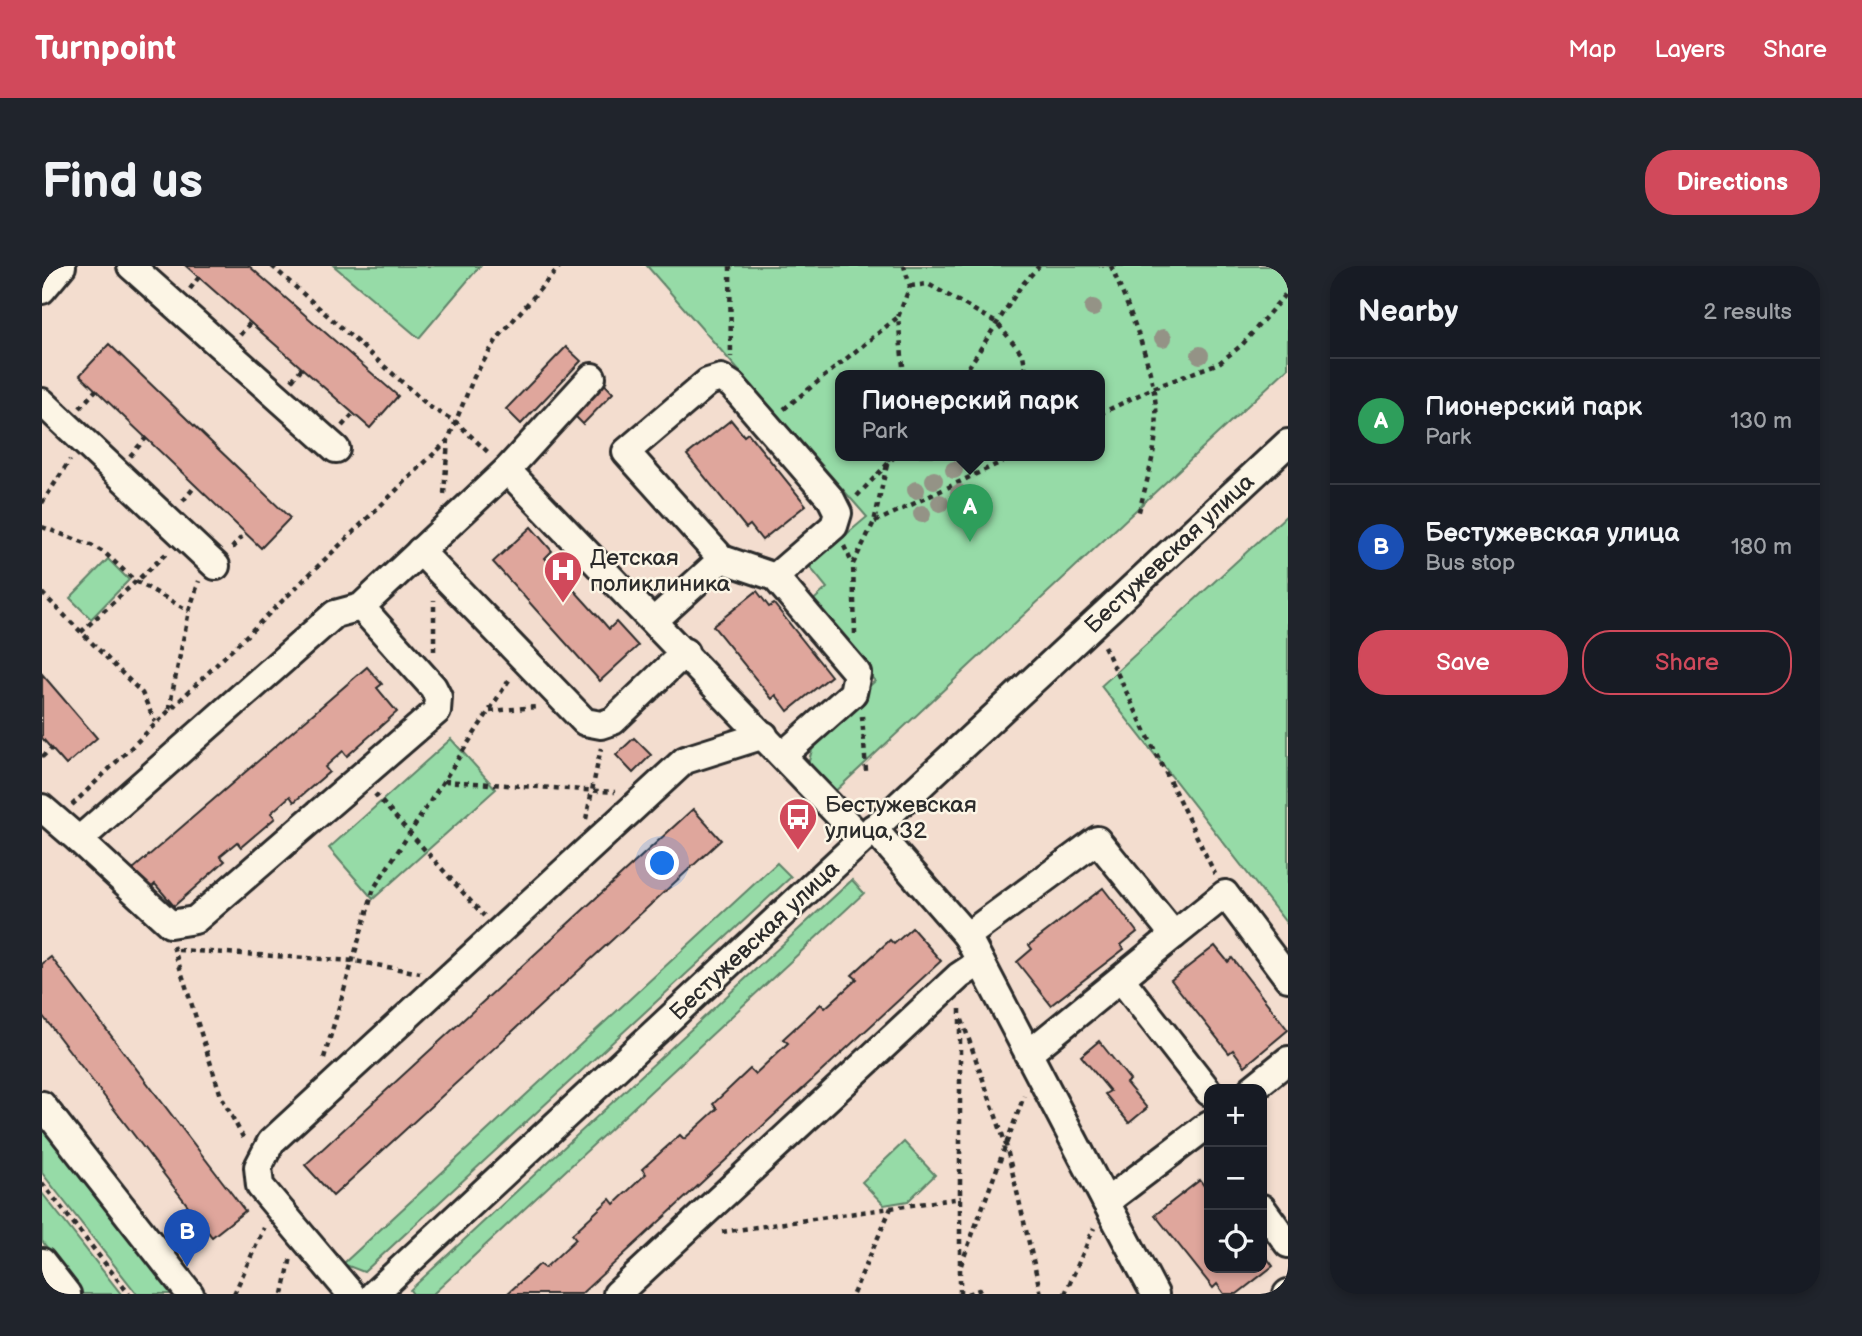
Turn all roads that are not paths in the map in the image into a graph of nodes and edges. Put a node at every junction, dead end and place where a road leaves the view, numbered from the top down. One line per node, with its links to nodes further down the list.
1 (62, 266): 3 (street)
2 (131, 266): 7 (street)
3 (42, 290)
4 (592, 377): 8 (street)
5 (42, 402): 11 (street)
6 (1288, 443): 19 (street, Бестужевская улица)
7 (336, 449)
8 (507, 470): 9 (street); 14 (street)
9 (427, 559): 13 (street); 15 (street)
10 (722, 559): 12 (street); 12 (street); 14 (street)
11 (211, 562)
12 (775, 577): 17 (street)
13 (361, 607): 20 (street); 20 (street)
14 (654, 621): 15 (street)
15 (685, 652): 16 (street)
16 (764, 735): 17 (street); 38 (street)
17 (783, 755): 19 (street)
18 (50, 816): 20 (street)
19 (867, 833): 22 (street); 39 (street, Бестужевская улица)
20 (79, 840)
21 (1174, 935): 22 (street); 24 (street); 25 (street)
22 (967, 936): 23 (street)
23 (969, 969): 27 (street); 40 (street)
24 (1288, 978)
25 (1121, 979): 27 (street); 29 (street)
26 (1288, 1060): 28 (street)
27 (1032, 1062): 32 (street)
28 (1258, 1084)
29 (1204, 1087)
30 (42, 1105): 37 (street)
31 (1204, 1132): 32 (street)
32 (1106, 1202): 41 (street)
33 (1263, 1210): 34 (street)
34 (1288, 1244)
35 (42, 1262): 36 (street)
36 (67, 1294)
37 (190, 1294)
38 (351, 1294)
39 (374, 1294)
40 (617, 1294)
41 (1155, 1294)

